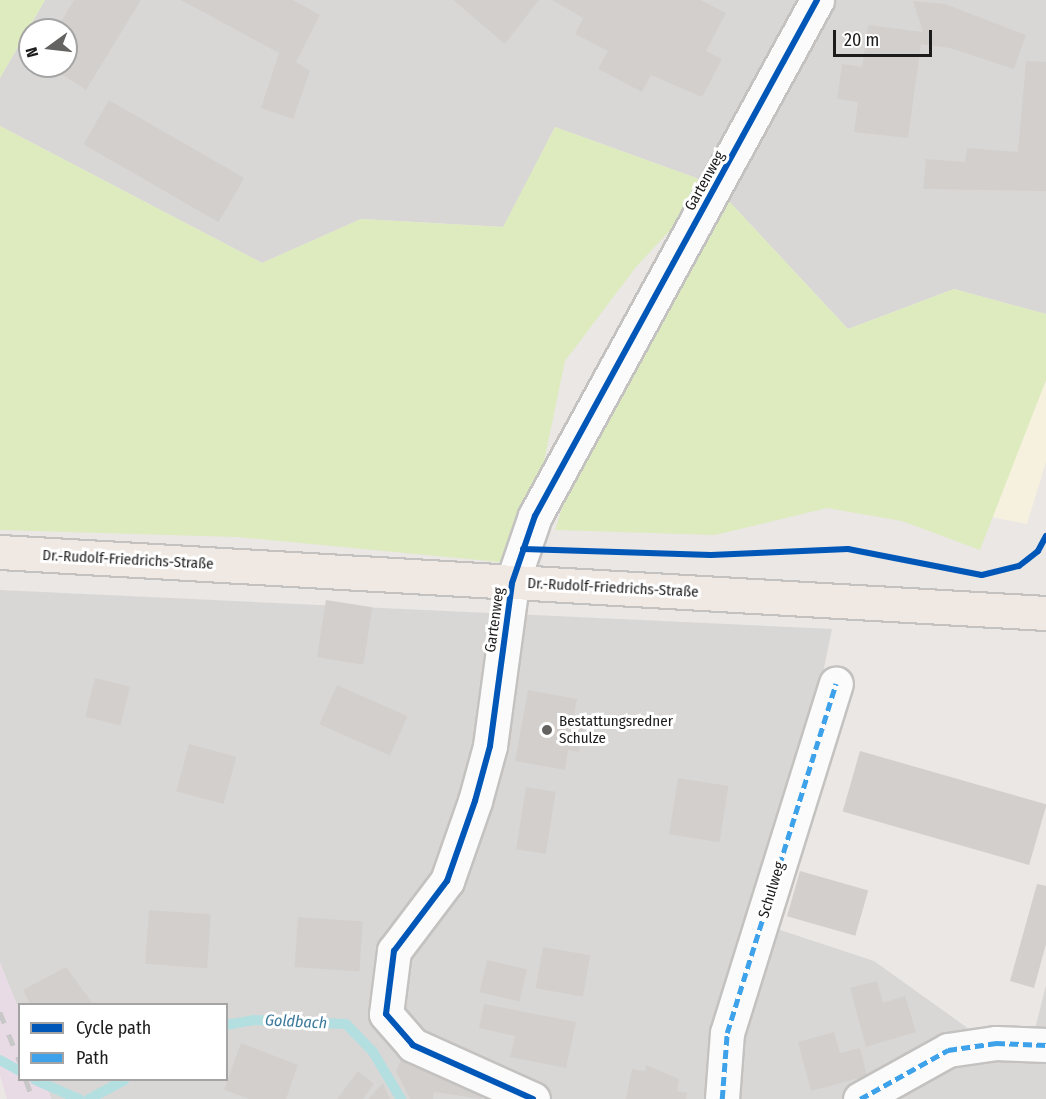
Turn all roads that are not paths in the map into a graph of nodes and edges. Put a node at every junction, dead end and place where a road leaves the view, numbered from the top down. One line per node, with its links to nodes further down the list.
1 (817, 0): 3 (street, Gartenweg)
2 (0, 552): 3 (main road, Dr.-Rudolf-Friedrichs-Straße)
3 (512, 583): 4 (main road, Dr.-Rudolf-Friedrichs-Straße); 7 (street, Gartenweg)
4 (1046, 613)
5 (836, 684): 8 (street, Schulweg)
6 (1046, 1045): 9 (street)
7 (533, 1099)
8 (722, 1099)
9 (861, 1099)

